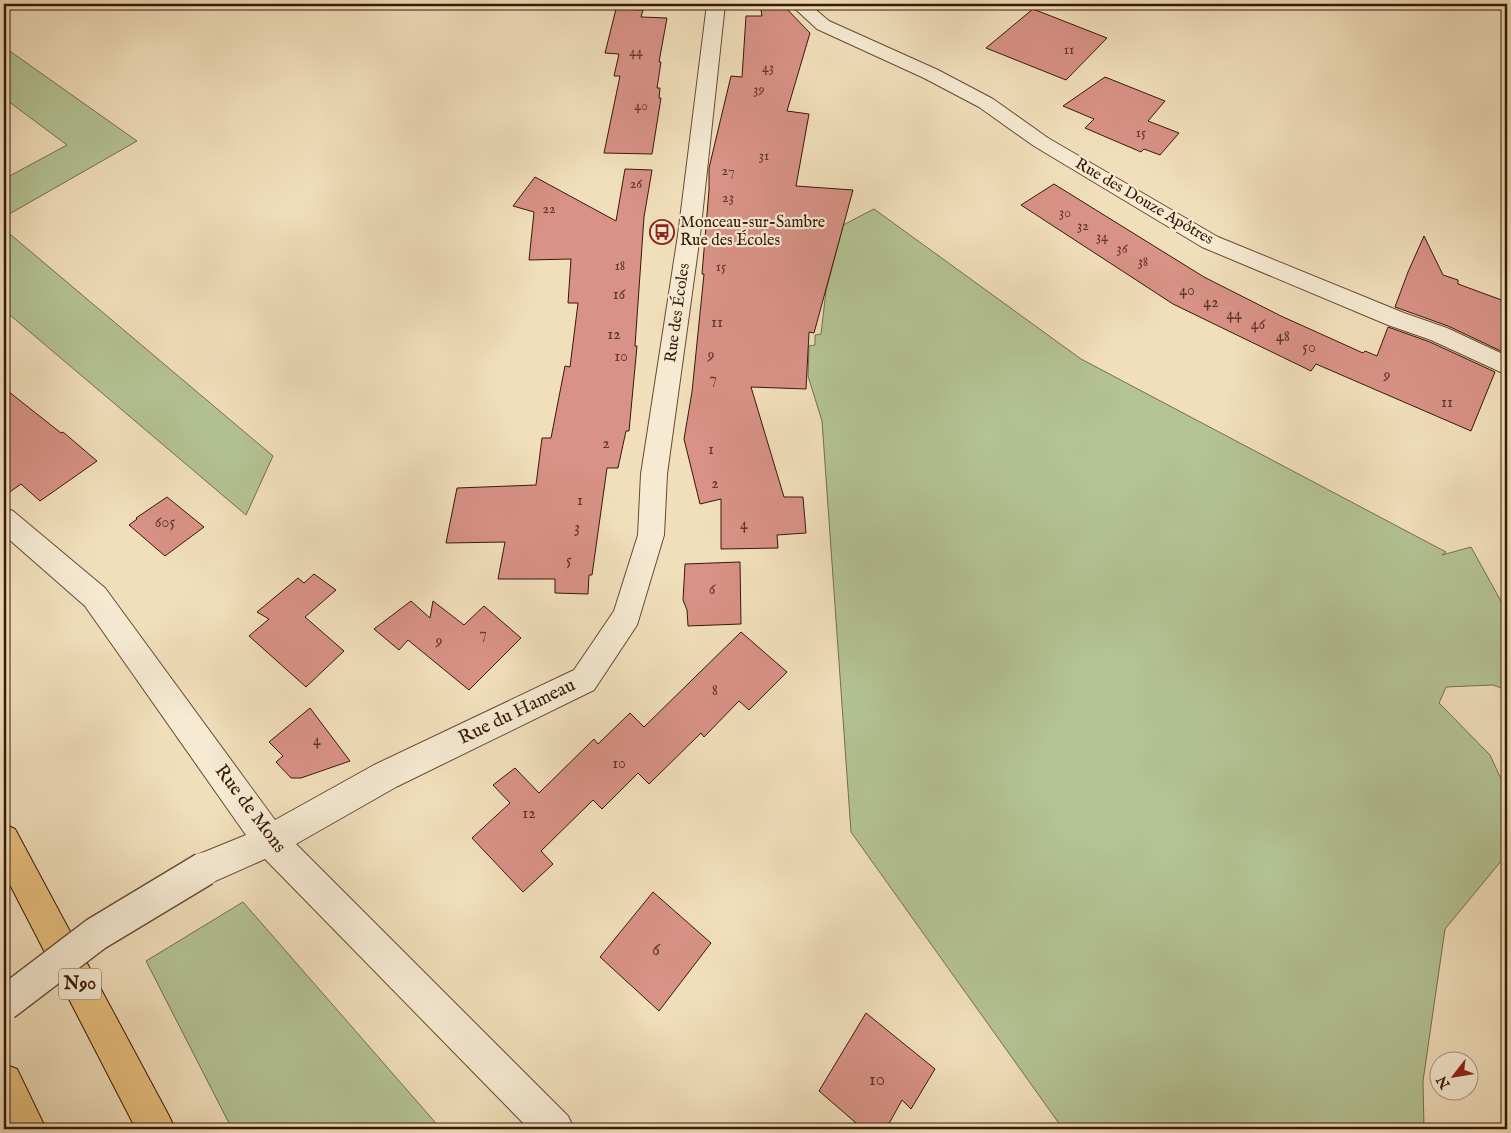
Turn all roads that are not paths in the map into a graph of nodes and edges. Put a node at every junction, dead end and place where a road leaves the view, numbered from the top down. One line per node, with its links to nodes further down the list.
1 (716, 4): 4 (street, Rue des Écoles)
2 (799, 4): 3 (street, Rue des Douze Apôtres)
3 (1507, 366)
4 (654, 474): 7 (street, Rue du Hameau)
5 (4, 519): 7 (street, Rue de Mons)
6 (4, 840): 11 (highway, N90)
7 (270, 841): 8 (street, Rue du Hameau, bridge); 12 (street, Rue de Mons)
8 (4, 1004)
9 (4, 1082): 10 (highway)
10 (27, 1129)
11 (156, 1129)
12 (555, 1129)

